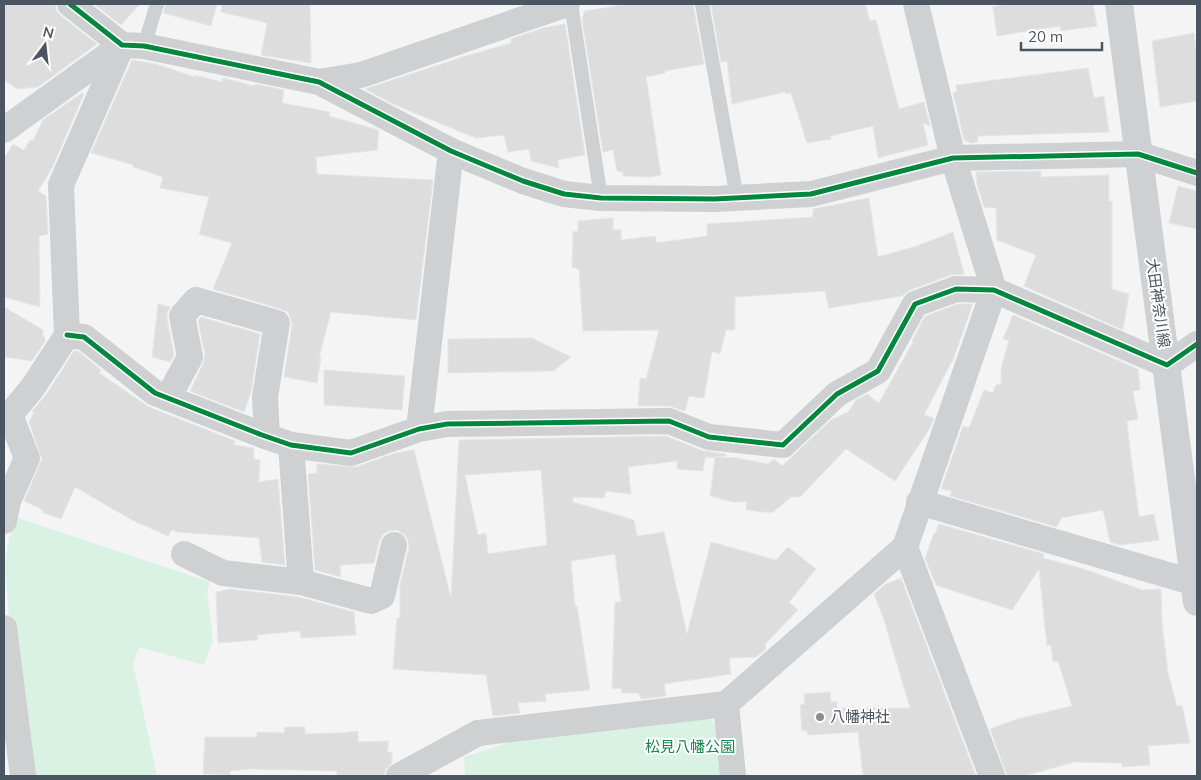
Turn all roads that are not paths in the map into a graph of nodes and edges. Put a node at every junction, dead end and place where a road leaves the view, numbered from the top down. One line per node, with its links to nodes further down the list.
1 (70, 4): 8 (street)
2 (157, 4): 8 (lane)
3 (567, 4): 9 (street)
4 (571, 4): 15 (lane)
5 (702, 4): 16 (lane)
6 (916, 4): 13 (street)
7 (1119, 4): 12 (main road, 大田神奈川線)
8 (133, 45): 9 (street); 10 (street); 18 (street)
9 (319, 82): 11 (street)
10 (8, 121)
11 (451, 151): 15 (street); 23 (street)
12 (1138, 154): 13 (street); 14 (street); 20 (main road, 大田神奈川線)
13 (952, 158): 16 (street); 17 (street)
14 (1197, 173)
15 (602, 198): 16 (street)
16 (737, 198)
17 (994, 290): 20 (street); 23 (street); 25 (street)
18 (67, 335): 21 (street); 22 (street)
19 (1197, 344): 20 (street)
20 (1166, 365): 31 (main road, 大田神奈川線)
21 (168, 398): 24 (street); 24 (street)
22 (7, 416): 26 (street)
23 (418, 429): 24 (street)
24 (279, 440): 30 (street)
25 (919, 502): 28 (street); 31 (street)
26 (4, 521)
27 (394, 545): 30 (street)
28 (905, 547): 33 (street); 37 (street)
29 (184, 554): 30 (street)
30 (301, 582)
31 (1196, 593)
32 (4, 628): 34 (street)
33 (726, 704): 35 (street); 36 (street)
34 (23, 776)
35 (399, 776)
36 (733, 776)
37 (992, 776)

